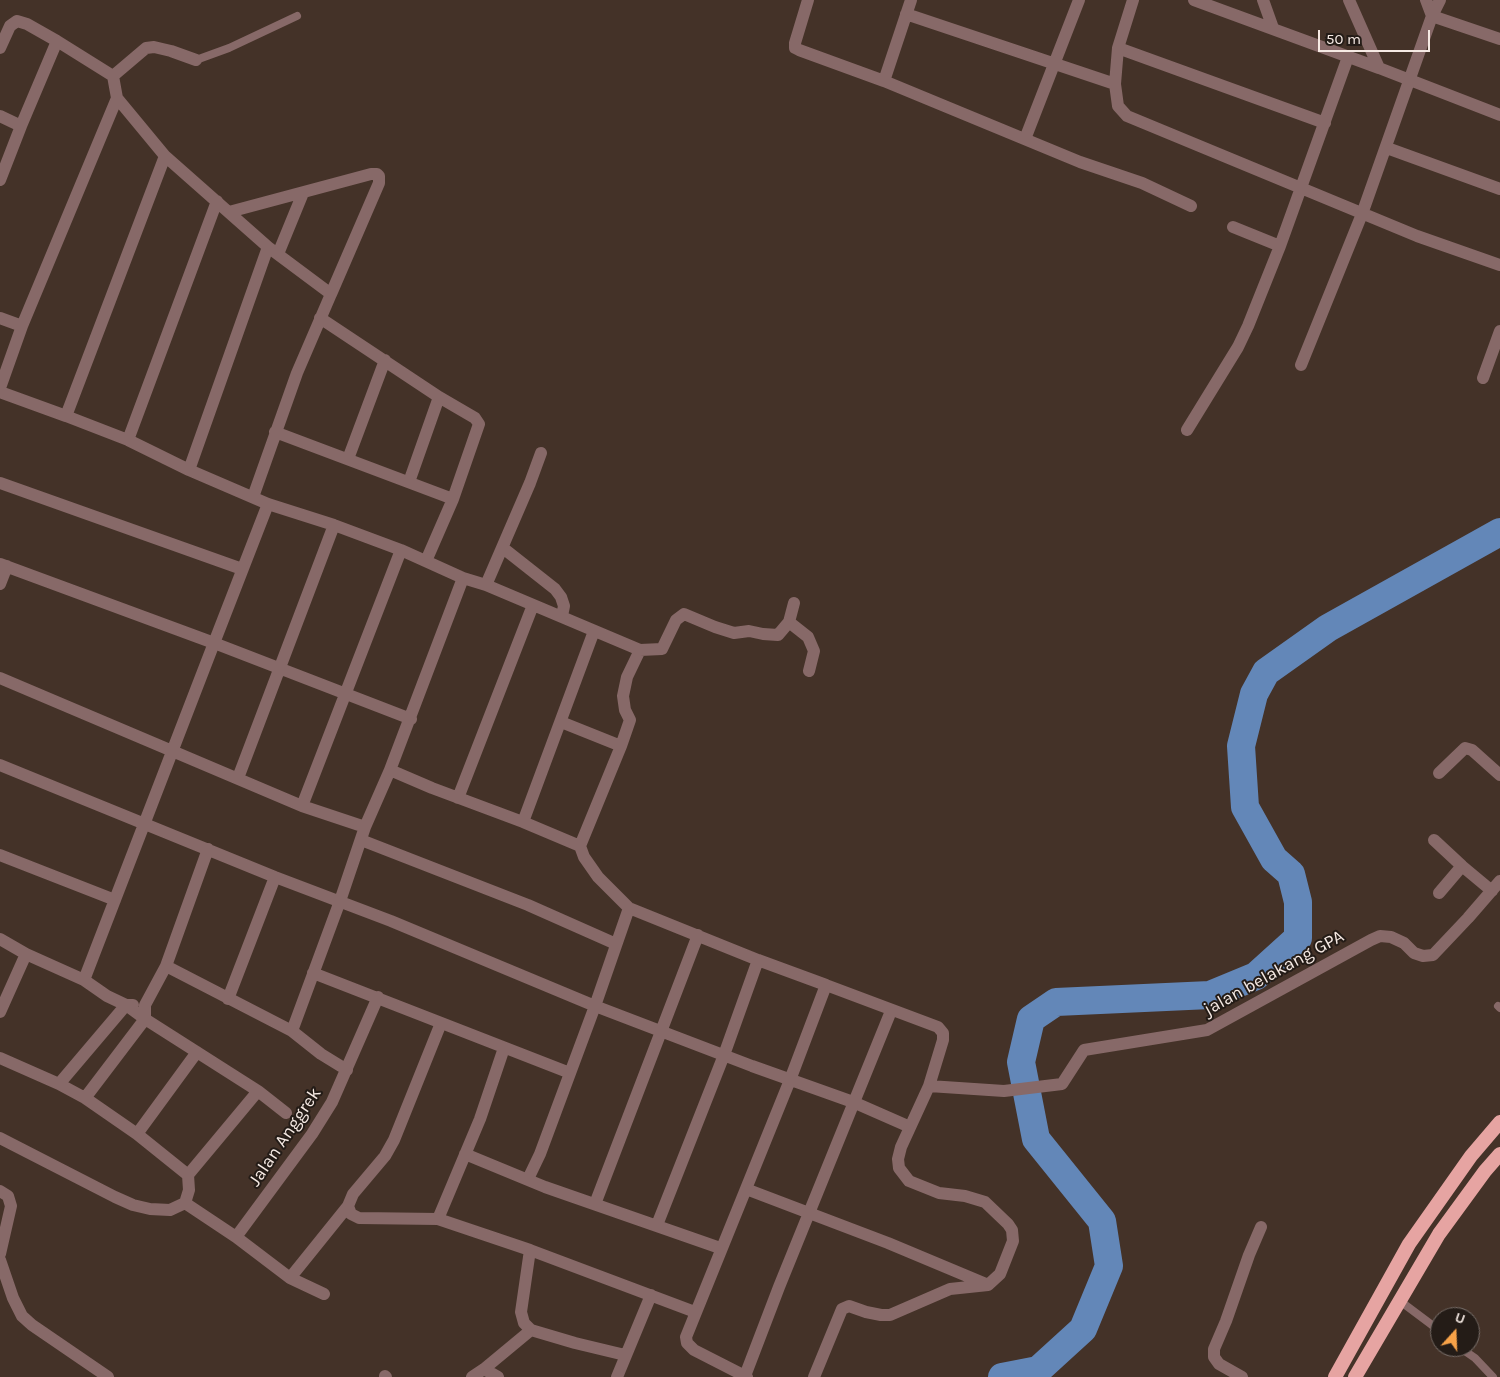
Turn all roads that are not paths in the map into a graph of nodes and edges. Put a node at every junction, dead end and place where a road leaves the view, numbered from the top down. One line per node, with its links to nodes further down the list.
1 (808, 0): 24 (street)
2 (911, 0): 10 (street)
3 (1079, 0): 20 (street)
4 (1133, 0): 17 (street)
5 (1194, 0): 13 (street)
6 (1263, 0): 13 (street)
7 (1349, 0): 21 (street)
8 (1426, 0): 12 (street)
9 (1440, 0): 12 (street)
10 (906, 14): 20 (street); 24 (street)
11 (297, 16): 19 (lane)
12 (1432, 16): 14 (street); 23 (street)
13 (1273, 28): 18 (street)
14 (1500, 39)
15 (57, 41): 16 (street); 22 (street); 30 (street)
16 (0, 48)
17 (1118, 48): 25 (street); 29 (street)
18 (1348, 57): 21 (street); 29 (street)
19 (196, 60): 22 (street)
20 (1055, 64): 25 (street); 31 (street)
21 (1379, 68): 23 (street)
22 (113, 76): 26 (street)
23 (1410, 80): 27 (street); 32 (street)
24 (884, 81): 31 (street)
25 (1114, 84): 35 (street)
26 (116, 98): 33 (street); 49 (street)
27 (1500, 115)
28 (0, 116): 30 (street)
29 (1325, 123): 35 (street)
30 (21, 126): 34 (street)
31 (1025, 139): 39 (street)
32 (1386, 148): 36 (street); 41 (street)
33 (165, 156): 38 (street); 57 (street)
34 (0, 180)
35 (1300, 189): 41 (street); 43 (street)
36 (1500, 189)
37 (303, 193): 40 (street); 44 (street); 46 (street)
38 (217, 201): 40 (street); 60 (street)
39 (1190, 206)
40 (229, 212): 44 (street)
41 (1362, 214): 45 (street); 52 (street)
42 (1233, 227): 43 (street)
43 (1280, 246): 58 (street)
44 (273, 251): 46 (street); 63 (street)
45 (1500, 265)
46 (330, 294): 48 (street)
47 (0, 318): 49 (street)
48 (320, 318): 51 (street); 59 (street)
49 (22, 326): 54 (street)
50 (1500, 331): 53 (street)
51 (384, 360): 56 (street); 62 (street)
52 (1301, 365)
53 (1483, 378)
54 (0, 388)
55 (0, 392): 57 (street)
56 (439, 397): 64 (street); 67 (street)
57 (66, 416): 60 (street)
58 (1187, 430)
59 (275, 432): 62 (street); 66 (street)
60 (128, 440): 63 (street)
61 (541, 453): 70 (street)
62 (348, 459): 64 (street)
63 (189, 470): 66 (street)
64 (409, 482): 67 (street)
65 (0, 483): 74 (street)
66 (253, 497): 68 (street)
67 (453, 499): 72 (street)
68 (268, 504): 69 (street); 74 (street)
69 (334, 526): 71 (street); 85 (street)
70 (503, 548): 77 (street); 80 (street)
71 (401, 550): 72 (street); 88 (street)
72 (426, 561): 75 (street)
73 (3, 565): 76 (street); 83 (street)
74 (242, 569): 83 (street)
75 (463, 578): 77 (street); 89 (street)
76 (0, 584)
77 (486, 585): 79 (street)
78 (794, 602): 81 (street)
79 (533, 605): 80 (street); 98 (street)
80 (562, 616): 82 (street)
81 (790, 622): 84 (street); 86 (street)
82 (594, 631): 84 (street); 90 (street)
83 (214, 643): 85 (street); 92 (street)
84 (640, 650): 91 (street)
85 (280, 669): 88 (street); 97 (street)
86 (809, 671)
87 (0, 678): 92 (street)
88 (344, 695): 89 (street); 99 (street)
89 (410, 719): 94 (street)
90 (561, 722): 91 (street); 100 (street)
91 (621, 746): 105 (street)
92 (172, 751): 97 (street); 101 (street)
93 (0, 765): 101 (street)
94 (390, 770): 98 (street); 102 (street)
95 (1439, 773): 96 (street)
96 (1500, 775)
97 (238, 778): 99 (street)
98 (458, 798): 100 (street)
99 (302, 806): 102 (street)
100 (523, 822): 105 (street)
101 (145, 823): 106 (street); 112 (street)
102 (365, 827): 103 (street)
103 (361, 840): 113 (street); 117 (street)
104 (1434, 840): 108 (street)
105 (580, 846): 114 (street)
106 (208, 849): 109 (street); 120 (street)
107 (0, 855): 112 (street)
108 (1462, 866): 110 (street); 111 (street)
109 (275, 877): 113 (street); 125 (street)
110 (1496, 886): 143 (street, jalan belakang GPA)
111 (1439, 893)
112 (115, 900): 122 (street)
113 (340, 901): 121 (street); 128 (street)
114 (629, 908): 115 (street); 117 (street)
115 (698, 935): 119 (street); 133 (street)
116 (0, 939): 118 (street)
117 (616, 944): 128 (street)
118 (26, 954): 122 (street); 130 (street)
119 (758, 960): 123 (street); 137 (street)
120 (166, 966): 125 (street); 127 (street)
121 (313, 973): 124 (street); 134 (street)
122 (84, 980): 126 (street)
123 (826, 985): 129 (street); 141 (street)
124 (378, 997): 132 (street); 139 (street, Jalan Anggrek)
125 (228, 999): 134 (street)
126 (126, 1005): 127 (street); 131 (street); 142 (street)
127 (145, 1005): 131 (street)
128 (595, 1006): 133 (street); 140 (street)
129 (891, 1011): 143 (street); 146 (street)
130 (0, 1012)
131 (145, 1019): 136 (street); 145 (street)
132 (441, 1023): 135 (street); 160 (street)
133 (661, 1030): 137 (street); 159 (street)
134 (292, 1031): 139 (street)
135 (504, 1048): 140 (street); 152 (street)
136 (197, 1052): 144 (street); 150 (street)
137 (724, 1055): 141 (street); 163 (street)
138 (0, 1058): 142 (street)
139 (347, 1070): 165 (street, Jalan Anggrek)
140 (570, 1073): 155 (street)
141 (790, 1080): 146 (street); 156 (street)
142 (59, 1084): 145 (street)
143 (929, 1086): 149 (street)
144 (258, 1091): 147 (street); 154 (street)
145 (85, 1098): 150 (street)
146 (853, 1102): 149 (street); 161 (street)
147 (286, 1113)
148 (1500, 1122): 188 (highway)
149 (910, 1127): 171 (street)
150 (137, 1134): 154 (street)
151 (0, 1138): 158 (street)
152 (465, 1154): 155 (street); 162 (street)
153 (1500, 1154): 174 (highway)
154 (188, 1175): 158 (street)
155 (528, 1179): 159 (street)
156 (746, 1190): 161 (street); 166 (street)
157 (0, 1191): 168 (street)
158 (185, 1203): 165 (street)
159 (595, 1204): 163 (street)
160 (348, 1206): 162 (street); 170 (street)
161 (809, 1212): 171 (street); 185 (street)
162 (438, 1219): 167 (street)
163 (657, 1225): 166 (street)
164 (1261, 1227): 187 (street)
165 (236, 1237): 170 (street)
166 (720, 1248): 175 (street)
167 (530, 1250): 173 (street); 177 (street)
168 (0, 1254)
169 (0, 1260): 181 (street)
170 (290, 1278): 172 (street)
171 (988, 1285): 186 (street)
172 (324, 1294)
173 (651, 1296): 175 (street); 178 (street)
174 (1400, 1301): 176 (lane); 189 (highway)
175 (695, 1312): 185 (street)
176 (1430, 1322)
177 (531, 1330): 178 (street); 180 (street)
178 (625, 1355): 184 (street)
179 (1474, 1357): 190 (lane)
180 (484, 1369): 182 (street); 183 (street)
181 (108, 1377)
182 (472, 1377)
183 (498, 1377)
184 (617, 1377)
185 (746, 1377)
186 (814, 1377)
187 (1242, 1377)
188 (1335, 1377)
189 (1355, 1377)
190 (1493, 1377)

